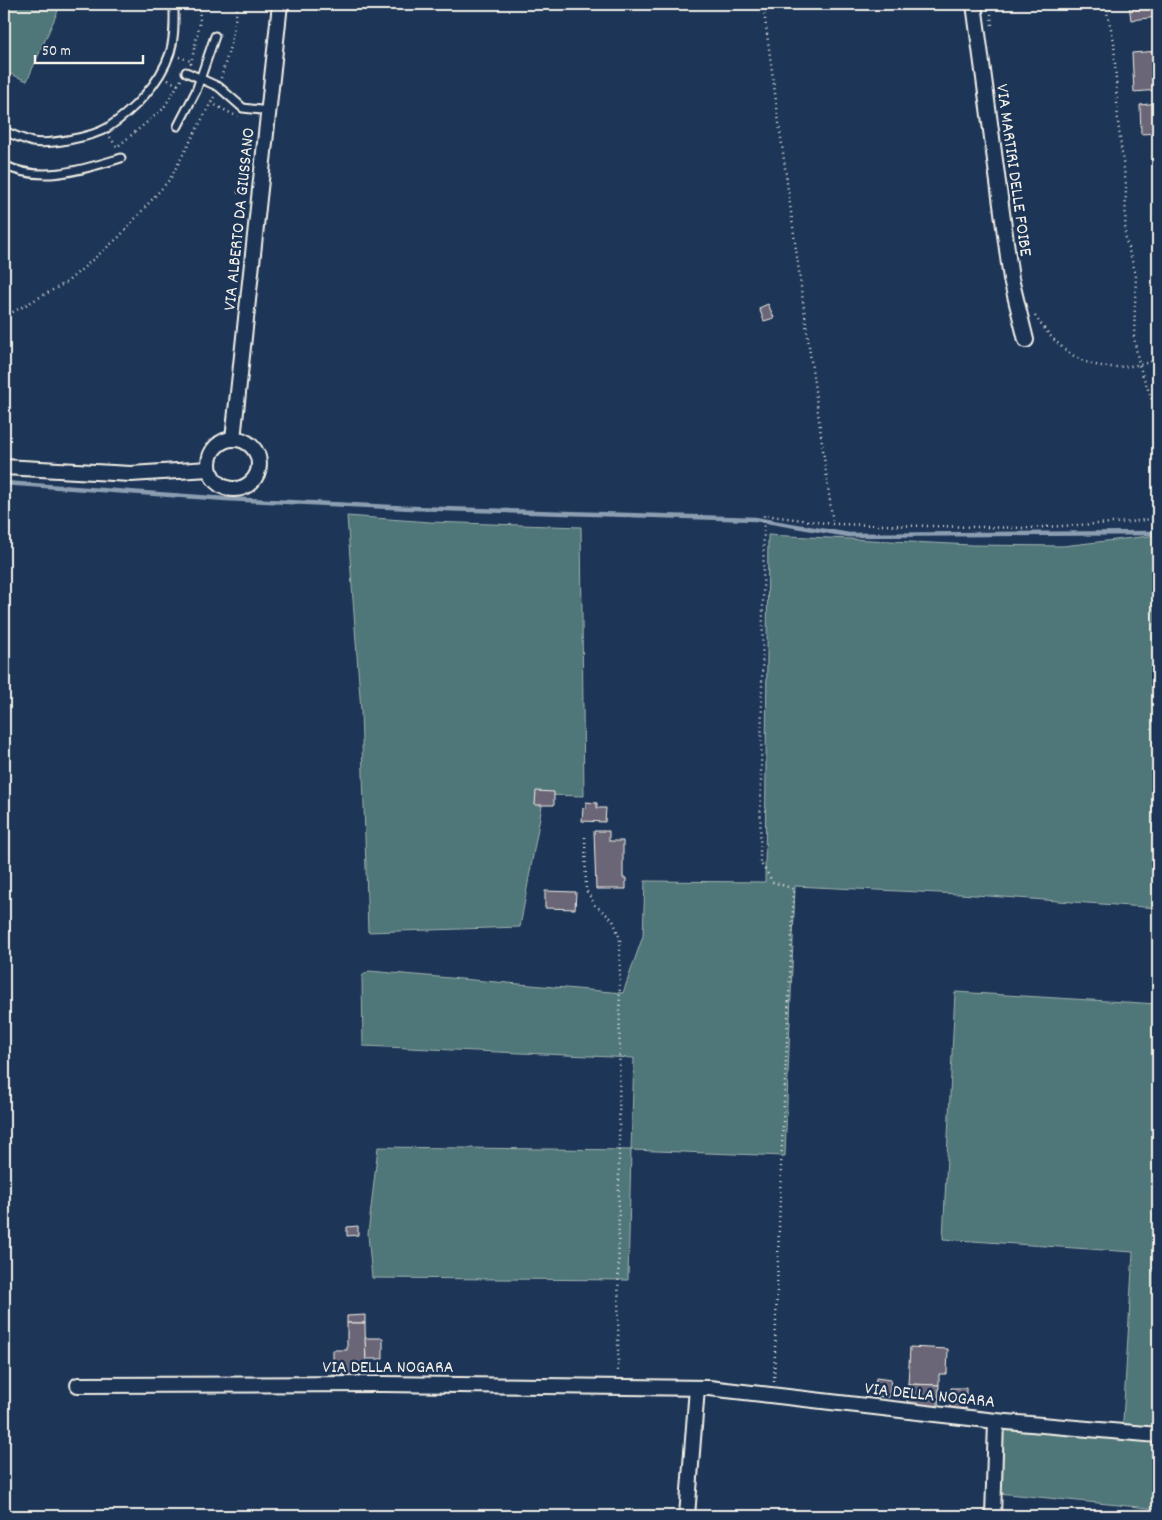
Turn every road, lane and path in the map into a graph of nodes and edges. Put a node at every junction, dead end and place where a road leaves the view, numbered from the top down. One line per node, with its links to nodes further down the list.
1 (174, 4): 16 (lane)
2 (199, 4): 11 (path)
3 (238, 4): 13 (path)
4 (280, 4): 14 (street, VIA ALBERTO DA GIUSSANO)
5 (763, 4): 32 (path)
6 (974, 4): 24 (street, VIA MARTIRI DELLE FOIBE)
7 (990, 4): 9 (path)
8 (1105, 4): 26 (path)
9 (993, 32)
10 (215, 36): 12 (lane)
11 (186, 72): 12 (lane); 16 (path)
12 (201, 79): 13 (lane); 15 (lane)
13 (219, 87): 14 (lane); 23 (path)
14 (269, 111): 28 (street, VIA ALBERTO DA GIUSSANO)
15 (178, 126)
16 (106, 129): 17 (lane)
17 (4, 131)
18 (121, 158): 19 (lane)
19 (4, 165)
20 (4, 188): 21 (path)
21 (4, 198)
22 (1031, 310): 26 (path)
23 (4, 317)
24 (1026, 340)
25 (1158, 360): 26 (path)
26 (1139, 365): 27 (path)
27 (1158, 412)
28 (233, 439): 30 (street); 30 (street)
29 (4, 467): 30 (street)
30 (209, 468)
31 (1158, 518): 32 (path)
32 (833, 524): 37 (path)
33 (585, 837): 35 (path)
34 (78, 1384): 35 (street, VIA DELLA NOGARA)
35 (618, 1387): 36 (street, VIA DELLA NOGARA)
36 (697, 1388): 37 (street, VIA DELLA NOGARA); 40 (street)
37 (773, 1396): 38 (street, VIA DELLA NOGARA)
38 (996, 1421): 39 (street, VIA DELLA NOGARA); 41 (street)
39 (1158, 1436)
40 (687, 1516)
41 (993, 1516)

